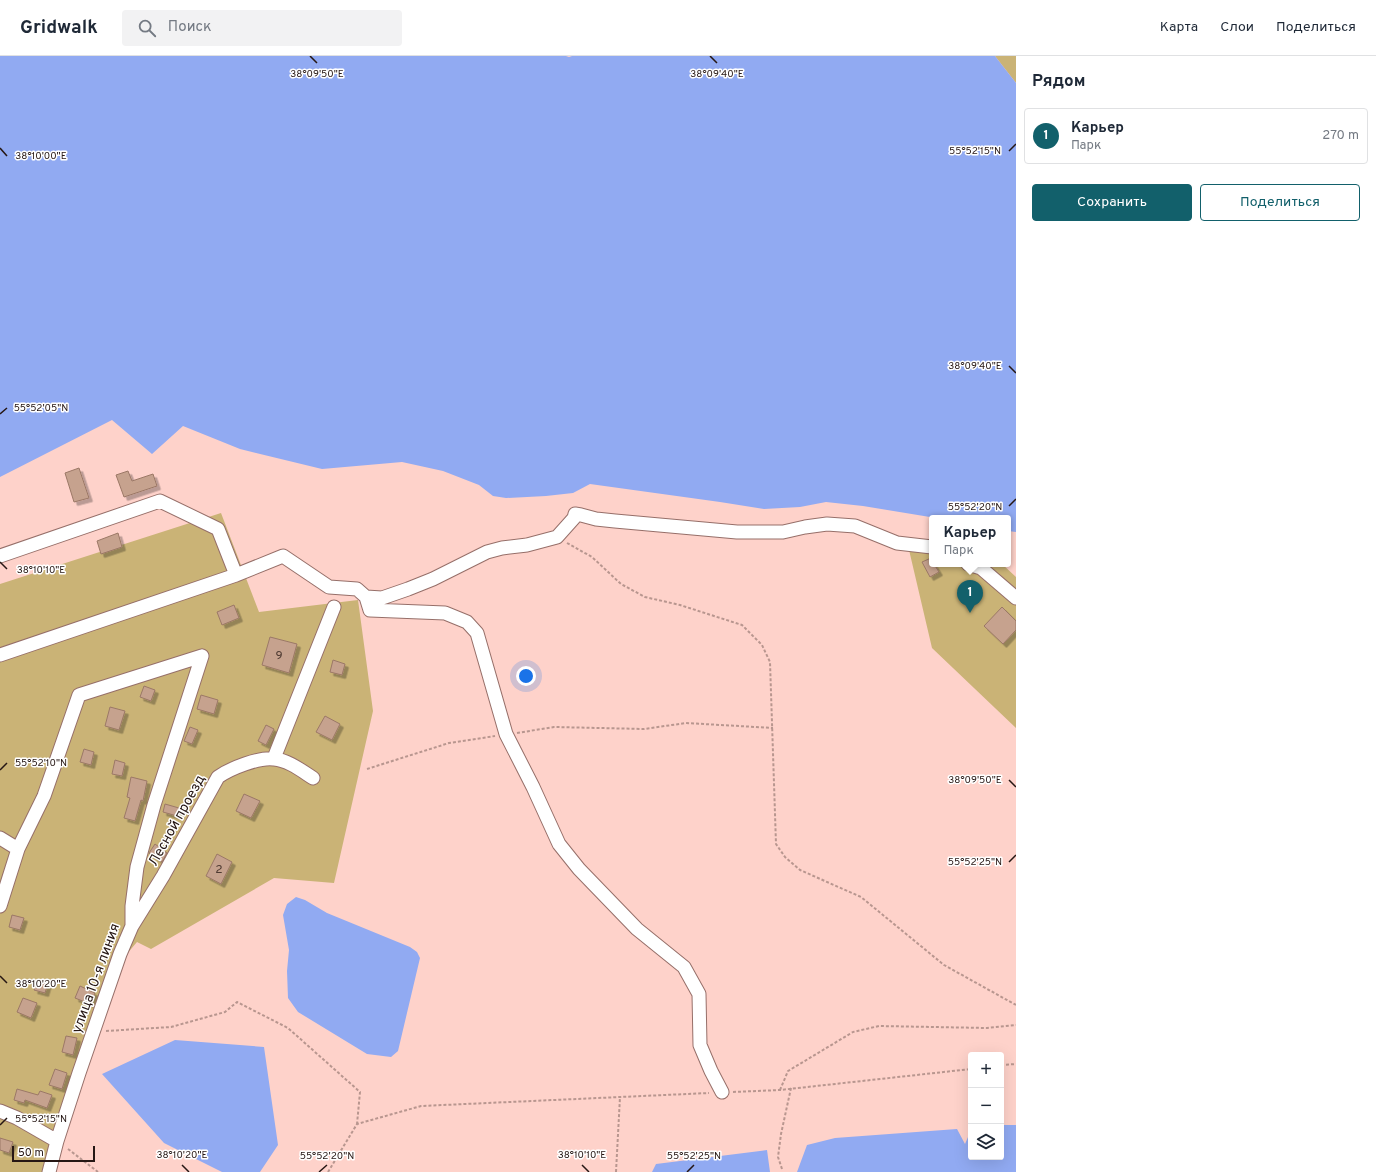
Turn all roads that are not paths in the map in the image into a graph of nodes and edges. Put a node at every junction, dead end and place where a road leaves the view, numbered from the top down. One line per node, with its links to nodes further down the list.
1 (929, 547): 5 (street)
2 (0, 556): 4 (street)
3 (978, 567): 6 (street)
4 (236, 575): 5 (street); 8 (street)
5 (366, 597): 15 (street)
6 (1016, 598)
7 (334, 608): 9 (street)
8 (0, 655)
9 (274, 758): 10 (street); 14 (street, Лесной проезд)
10 (313, 778)
11 (0, 838): 12 (street)
12 (18, 849): 13 (street); 14 (street, улица 10-я линия)
13 (0, 906)
14 (132, 926): 17 (street, улица 10-я линия)
15 (722, 1092)
16 (0, 1112): 17 (street)
17 (57, 1141): 18 (street, улица 10-я линия)
18 (49, 1172)

